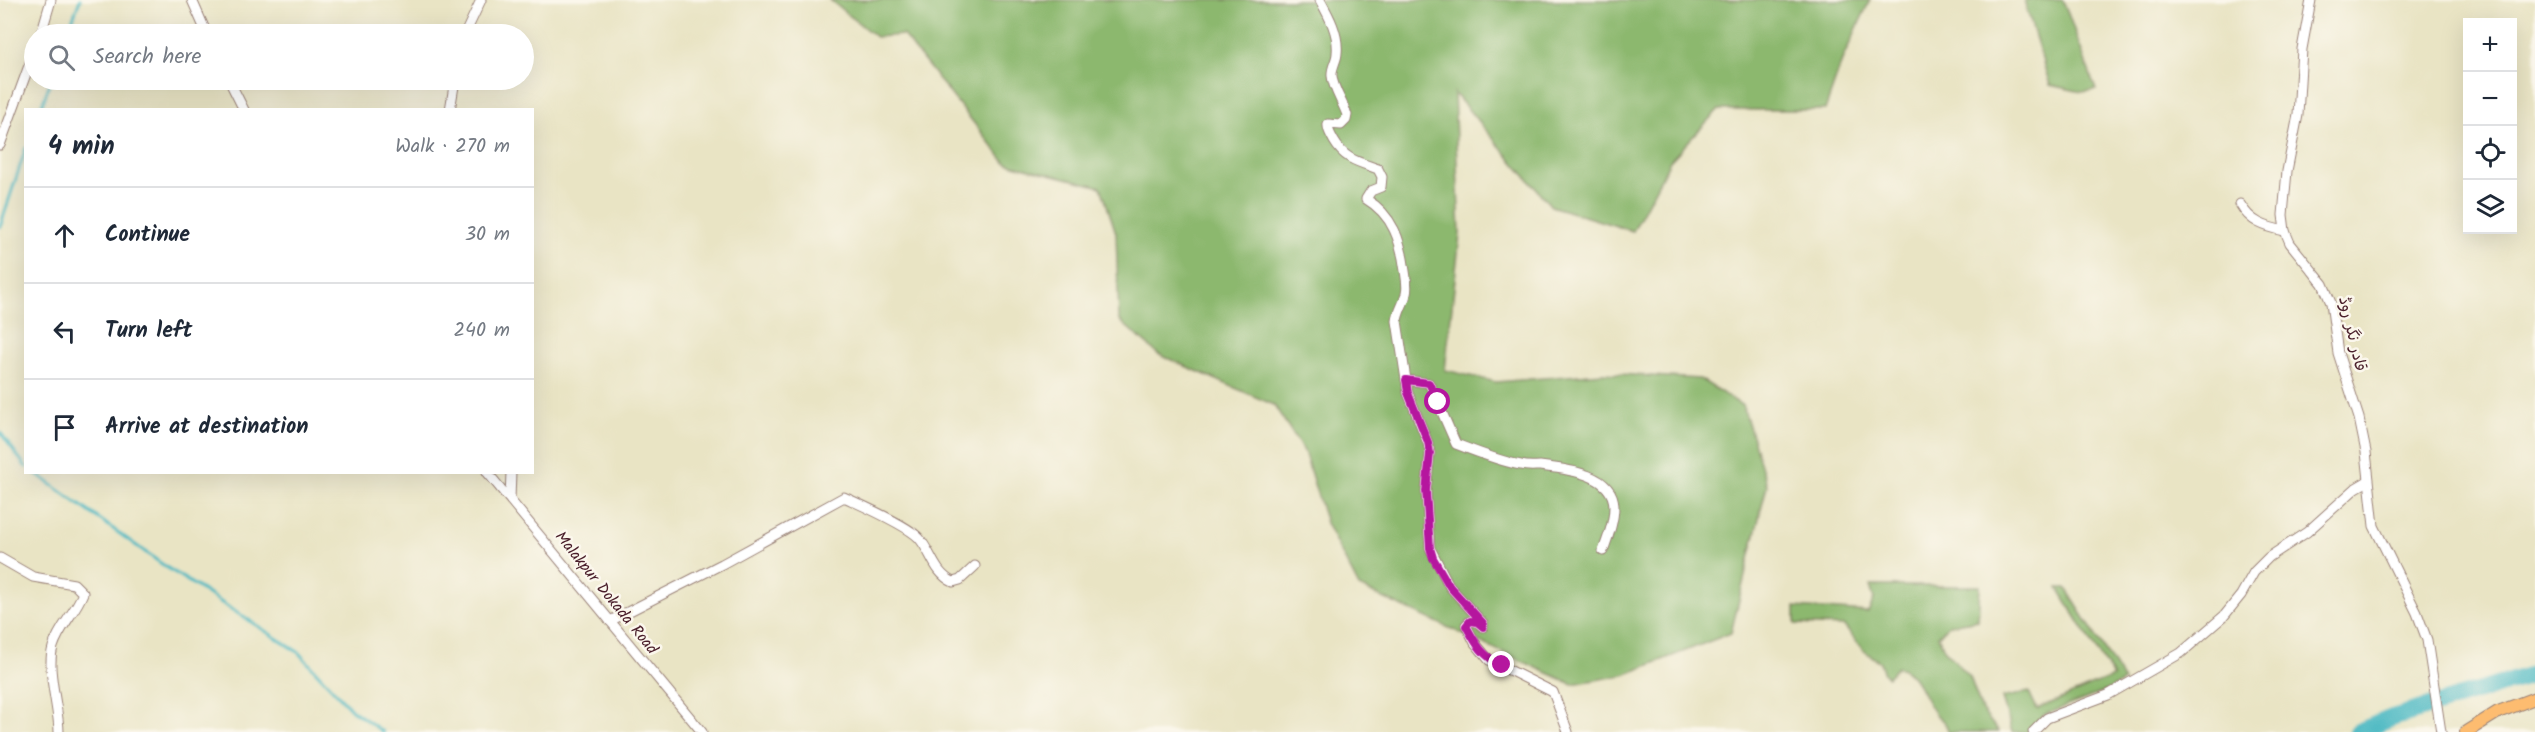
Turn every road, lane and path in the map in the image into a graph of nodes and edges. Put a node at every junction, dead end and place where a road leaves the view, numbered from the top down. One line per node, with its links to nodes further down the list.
1 (51, 0): 6 (street)
2 (192, 0): 7 (street)
3 (481, 0): 8 (street)
4 (1320, 0): 17 (street)
5 (2311, 0): 16 (street)
6 (43, 24)
7 (203, 24)
8 (470, 24)
9 (24, 80): 14 (street)
10 (234, 90): 12 (street)
11 (453, 90): 13 (street)
12 (243, 108)
13 (450, 108)
14 (0, 146)
15 (2240, 204): 16 (street)
16 (2285, 231): 20 (street, قادر نگر روڈ)
17 (1406, 380): 22 (street); 29 (street)
18 (489, 474): 21 (street, Malakpur Dokada Road)
19 (511, 474): 21 (street)
20 (2368, 482): 30 (street); 31 (street, قادر نگر روڈ)
21 (510, 499): 25 (street, Malakpur Dokada Road)
22 (1603, 551)
23 (0, 558): 27 (street)
24 (975, 566): 25 (street)
25 (610, 621): 28 (street, Malakpur Dokada Road)
26 (2535, 698): 32 (main road)
27 (59, 732)
28 (702, 732)
29 (1568, 732)
30 (2033, 732)
31 (2442, 732)
32 (2466, 732)

